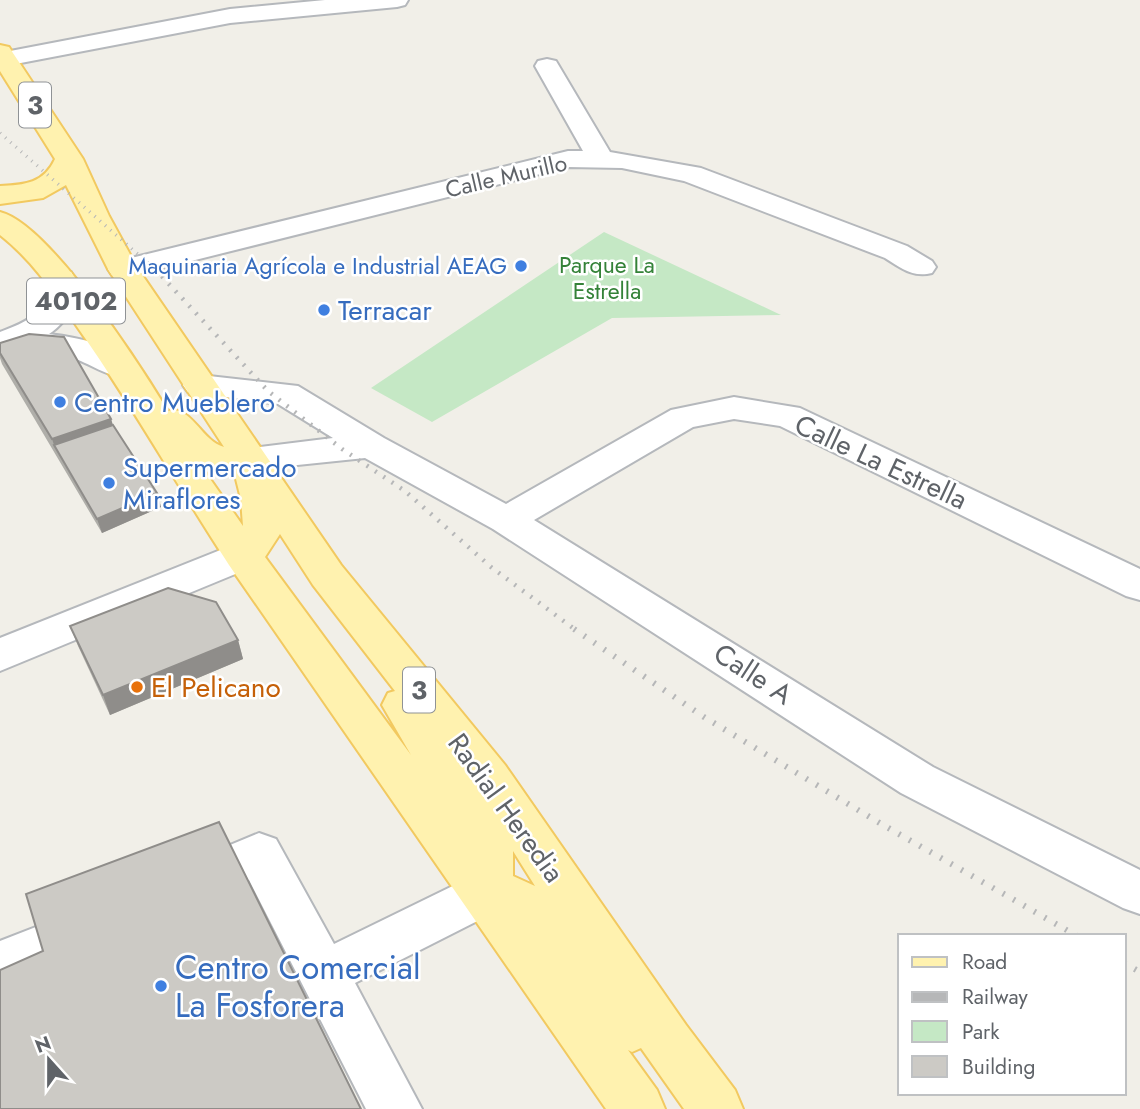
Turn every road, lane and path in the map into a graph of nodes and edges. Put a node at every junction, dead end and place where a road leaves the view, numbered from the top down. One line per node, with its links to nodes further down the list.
1 (397, 0): 2 (street)
2 (2, 55): 4 (main road, Radial Heredia / 3)
3 (548, 65): 5 (street)
4 (69, 159): 6 (main road); 9 (main road, Radial Heredia / 3)
5 (601, 159): 8 (street, Calle Murillo); 9 (street, Calle Murillo)
6 (0, 195)
7 (0, 221): 10 (main road, 40102)
8 (921, 267)
9 (123, 269): 13 (main road, Radial Heredia / 3)
10 (60, 279): 11 (street); 12 (main road, 40102); 15 (main road)
11 (0, 345): 12 (street)
12 (130, 380): 17 (main road, 3)
13 (200, 385): 14 (street, Calle A); 15 (main road, Radial Heredia / 3)
14 (371, 446): 15 (street); 16 (street, Calle A)
15 (248, 458): 17 (main road); 18 (main road, Radial Heredia / 3)
16 (506, 520): 19 (street, Calle La Estrella); 22 (street, Calle A)
17 (243, 555): 20 (street); 23 (main road, 3)
18 (327, 575): 23 (main road); 30 (main road, Radial Heredia / 3)
19 (1140, 586)
20 (0, 655)
21 (235, 864): 26 (street)
22 (1140, 893)
23 (484, 894): 26 (street); 28 (main road, 3); 29 (main road)
24 (46, 945): 25 (street)
25 (0, 965)
26 (325, 973): 27 (street)
27 (395, 1109)
28 (638, 1109)
29 (701, 1109)
30 (716, 1109)

